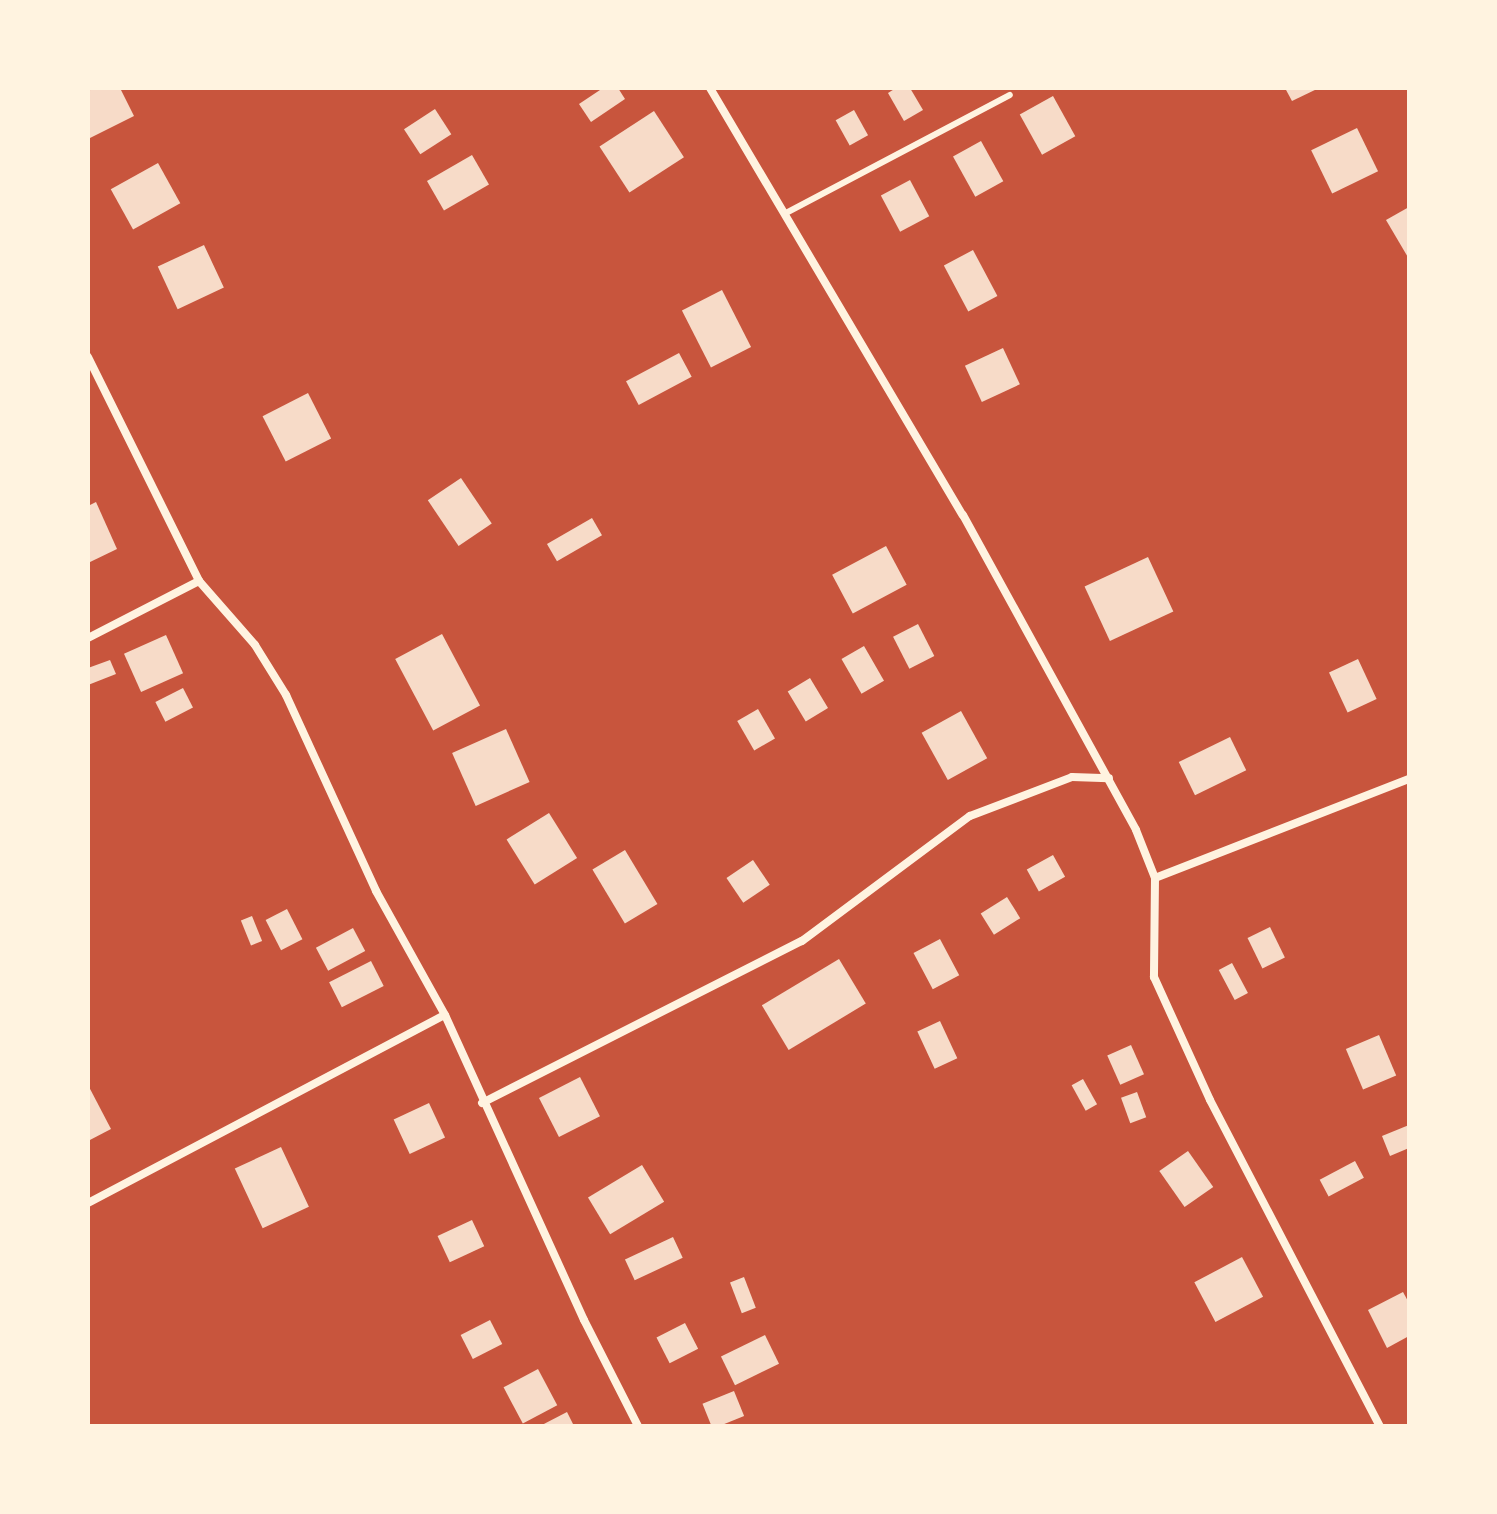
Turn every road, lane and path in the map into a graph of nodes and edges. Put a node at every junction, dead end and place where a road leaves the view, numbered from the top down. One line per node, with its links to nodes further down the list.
1 (710, 88): 3 (street)
2 (1010, 95): 3 (lane)
3 (786, 213): 7 (street)
4 (88, 357): 5 (street)
5 (199, 581): 6 (street); 10 (street)
6 (88, 638)
7 (1109, 778): 9 (street); 11 (street)
8 (1409, 779): 9 (street)
9 (1155, 878): 14 (street)
10 (445, 1015): 11 (street); 12 (street)
11 (482, 1103): 13 (street)
12 (88, 1203)
13 (638, 1426)
14 (1380, 1426)

